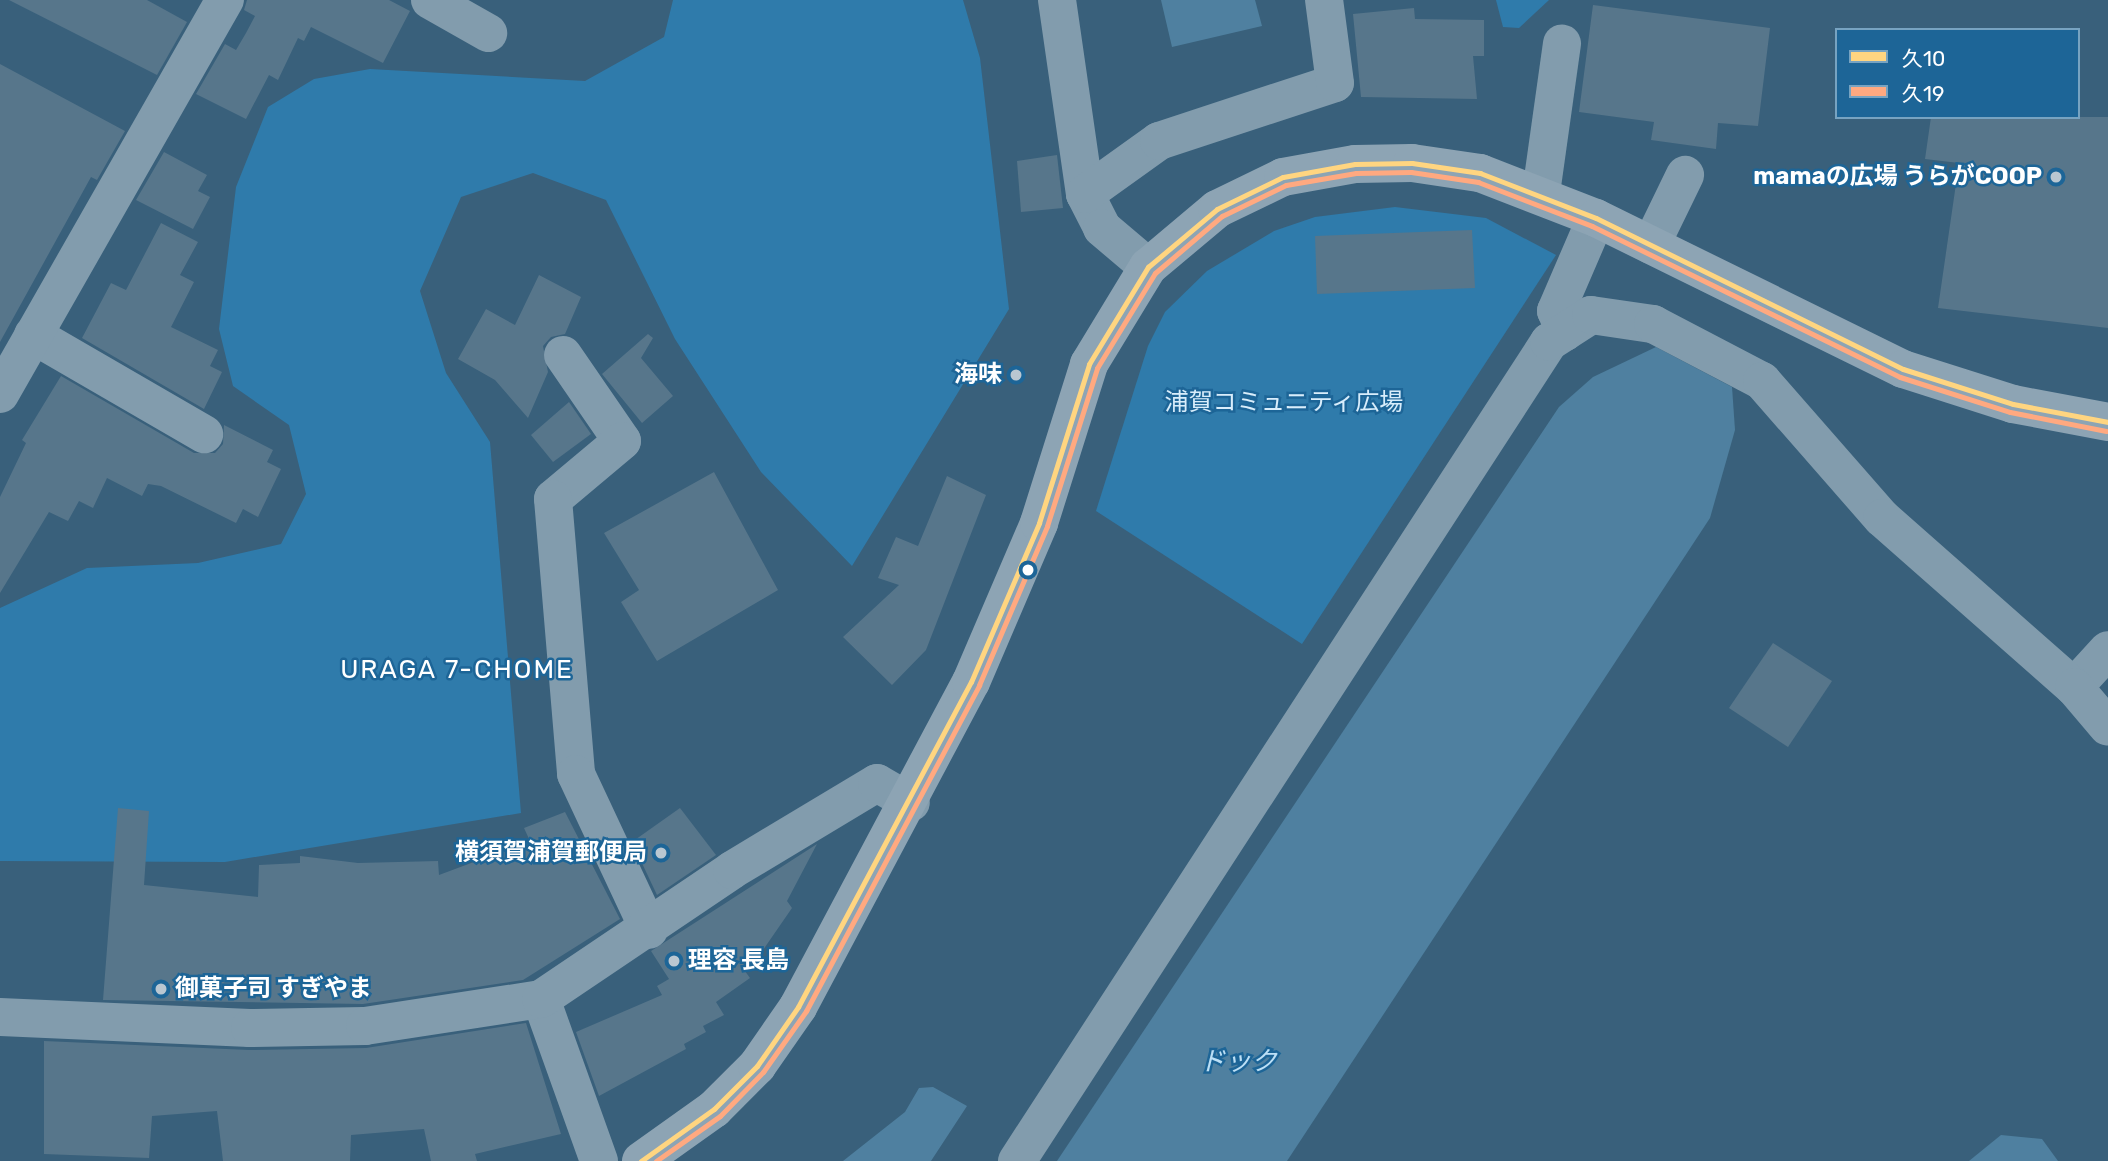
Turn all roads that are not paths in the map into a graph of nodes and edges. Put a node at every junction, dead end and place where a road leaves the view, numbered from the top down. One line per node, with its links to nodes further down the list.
1 (225, 0): 14 (street)
2 (430, 0): 5 (street)
3 (1057, 0): 9 (street)
4 (1324, 0): 9 (street)
5 (488, 33)
6 (1562, 43): 8 (street)
7 (1685, 174): 11 (street)
8 (1541, 193): 10 (main road); 12 (main road)
9 (1085, 194): 12 (street)
10 (1596, 218): 11 (main road); 13 (street)
11 (1651, 245): 17 (main road)
12 (1148, 267): 22 (main road)
13 (1565, 332): 20 (street); 28 (street)
14 (33, 335): 16 (street); 18 (street)
15 (563, 355): 23 (street)
16 (0, 394)
17 (2108, 422)
18 (204, 434)
19 (2108, 650): 20 (street)
20 (2074, 687): 21 (street)
21 (2108, 727)
22 (911, 803): 23 (street); 27 (main road)
23 (649, 930): 24 (street)
24 (541, 999): 25 (street); 26 (street)
25 (0, 1017)
26 (599, 1161)
27 (641, 1161)
28 (1017, 1161)

